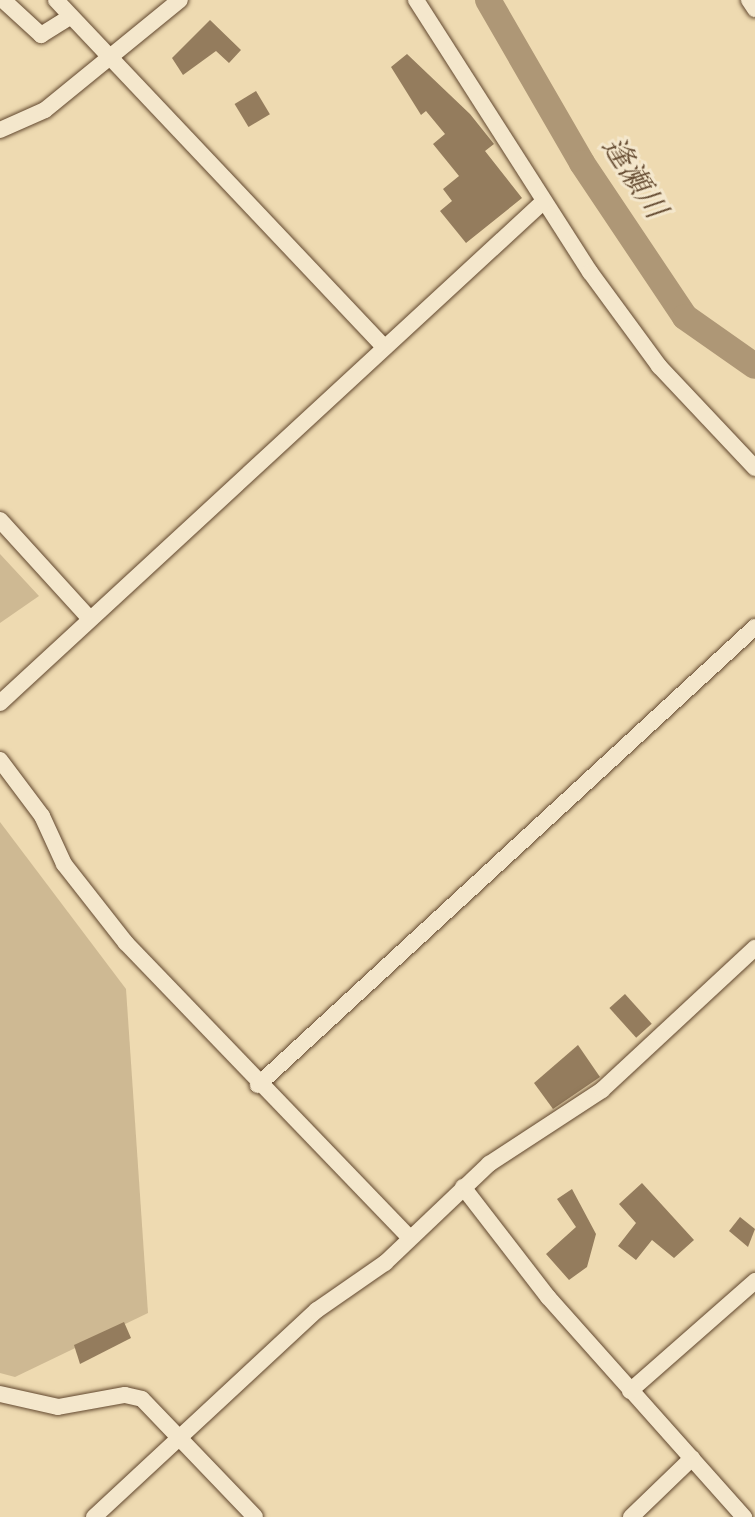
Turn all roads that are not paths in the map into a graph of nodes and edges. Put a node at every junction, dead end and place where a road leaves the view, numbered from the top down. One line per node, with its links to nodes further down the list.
1 (3, 0): 7 (street)
2 (56, 0): 7 (street)
3 (180, 0): 8 (street)
4 (416, 0): 10 (street)
5 (749, 0): 6 (street)
6 (755, 9)
7 (70, 17): 8 (street)
8 (110, 62): 9 (street); 11 (street)
9 (0, 130)
10 (544, 201): 11 (street); 12 (street)
11 (382, 345): 14 (street)
12 (755, 468)
13 (0, 520): 14 (street)
14 (90, 619): 16 (street)
15 (755, 627): 19 (street)
16 (0, 703)
17 (0, 760): 19 (street)
18 (755, 948): 20 (street)
19 (258, 1085): 21 (street)
20 (463, 1187): 21 (street); 23 (street)
21 (409, 1237): 25 (street)
22 (754, 1283): 23 (street)
23 (630, 1391): 26 (street)
24 (0, 1394): 25 (street)
25 (182, 1439): 27 (street); 28 (street)
26 (692, 1458): 29 (street); 30 (street)
27 (94, 1517)
28 (255, 1517)
29 (631, 1517)
30 (744, 1517)

